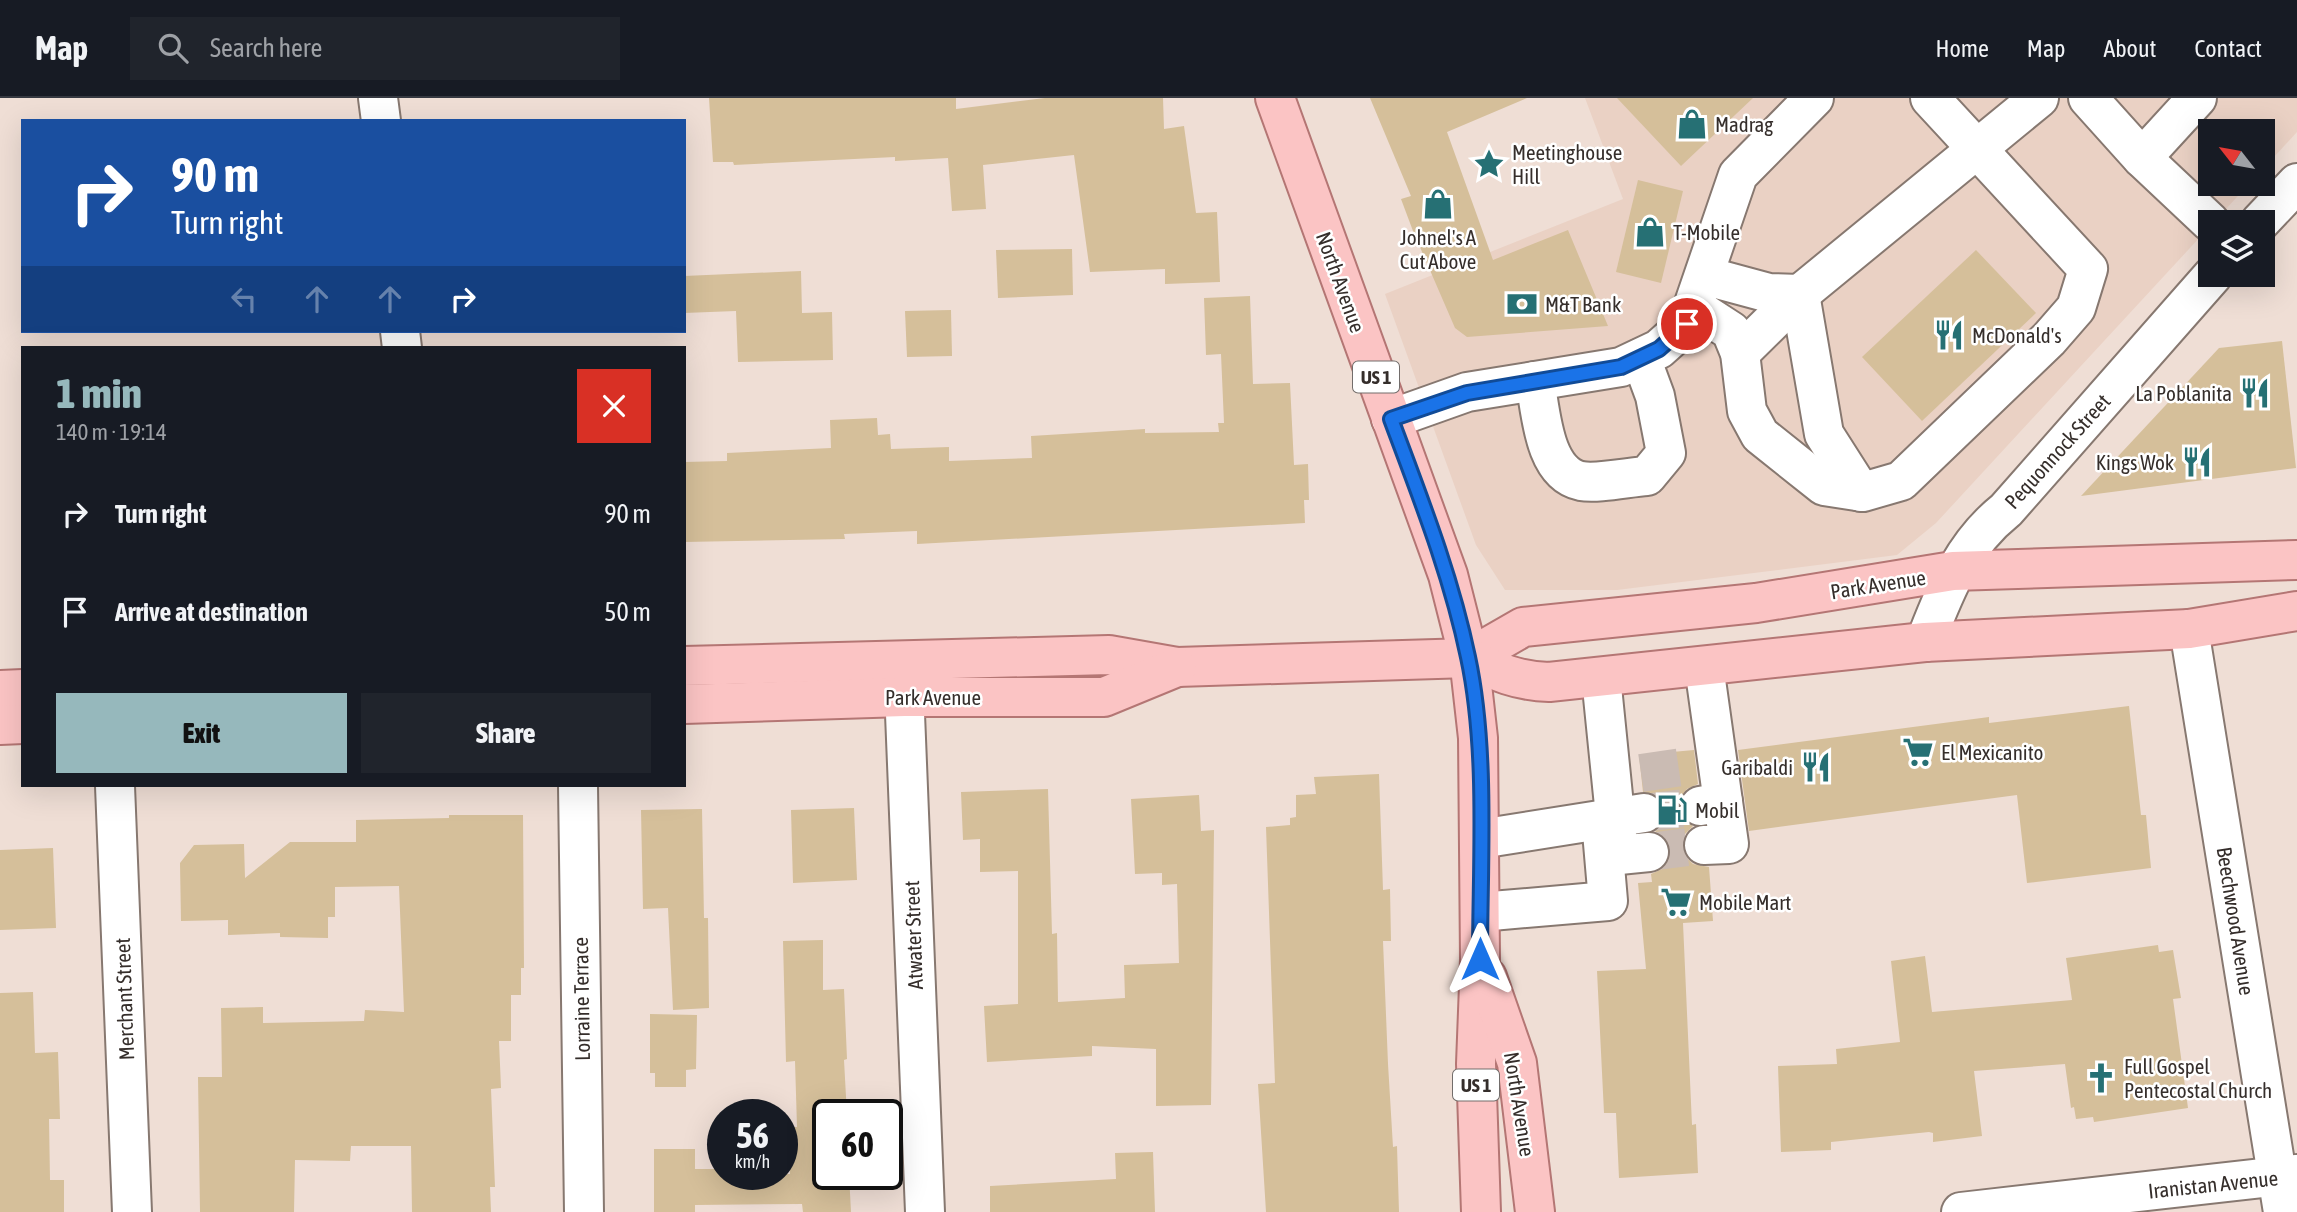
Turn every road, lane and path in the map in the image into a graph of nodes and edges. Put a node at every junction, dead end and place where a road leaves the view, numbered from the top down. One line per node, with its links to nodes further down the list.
1 (378, 98): 8 (street)
2 (1275, 98): 20 (main road, North Avenue / US 1)
3 (1814, 98): 15 (street)
4 (1930, 98): 9 (street)
5 (2039, 98): 9 (street)
6 (2088, 98): 10 (street)
7 (2197, 98): 10 (street)
8 (381, 119)
9 (1976, 149): 16 (street); 21 (street)
10 (2142, 158): 13 (street)
11 (2297, 183): 12 (street)
12 (2271, 210)
13 (2198, 211)
14 (2202, 287): 23 (street, Pequonnock Street)
15 (1700, 291): 16 (street); 17 (street); 18 (street)
16 (1800, 294): 17 (street); 21 (street)
17 (1740, 353): 21 (street)
18 (1641, 358): 19 (street); 19 (street)
19 (1535, 381): 20 (street)
20 (1391, 419): 28 (main road, North Avenue / US 1)
21 (1861, 492)
22 (2297, 560): 23 (main road, Park Avenue)
23 (1953, 571): 26 (street, Pequonnock Street); 28 (main road, Park Avenue)
24 (2297, 611): 25 (main road, Park Avenue)
25 (2189, 629): 26 (main road, Park Avenue); 47 (street, Beechwood Avenue)
26 (1925, 642): 30 (main road, Park Avenue)
27 (902, 658): 29 (main road, Park Avenue); 31 (main road, Park Avenue); 35 (street, Atwater Street)
28 (1469, 658): 31 (main road, Park Avenue); 32 (main road, Park Avenue); 42 (main road, North Avenue / US 1)
29 (686, 666)
30 (1704, 666): 32 (main road, Park Avenue); 43 (street)
31 (1177, 667): 35 (main road, Park Avenue)
32 (1601, 677): 41 (street)
33 (0, 690): 34 (main road)
34 (21, 690)
35 (904, 697): 36 (main road, Park Avenue); 50 (street, Atwater Street)
36 (686, 704)
37 (21, 724): 38 (main road)
38 (0, 725)
39 (115, 787): 48 (street, Merchant Street)
40 (578, 787): 49 (street, Lorraine Terrace)
41 (1620, 817): 42 (street); 44 (street); 45 (street)
42 (1480, 839): 45 (main road, North Avenue / US 1)
43 (1704, 845)
44 (1649, 852)
45 (1480, 912): 46 (main road, North Avenue / US 1)
46 (1480, 959): 51 (main road, North Avenue / US 1); 52 (main road, North Avenue / US 1)
47 (2285, 1187): 53 (street, Iranistan Avenue)
48 (132, 1212)
49 (584, 1212)
50 (925, 1212)
51 (1482, 1212)
52 (1535, 1212)
53 (1961, 1212)

